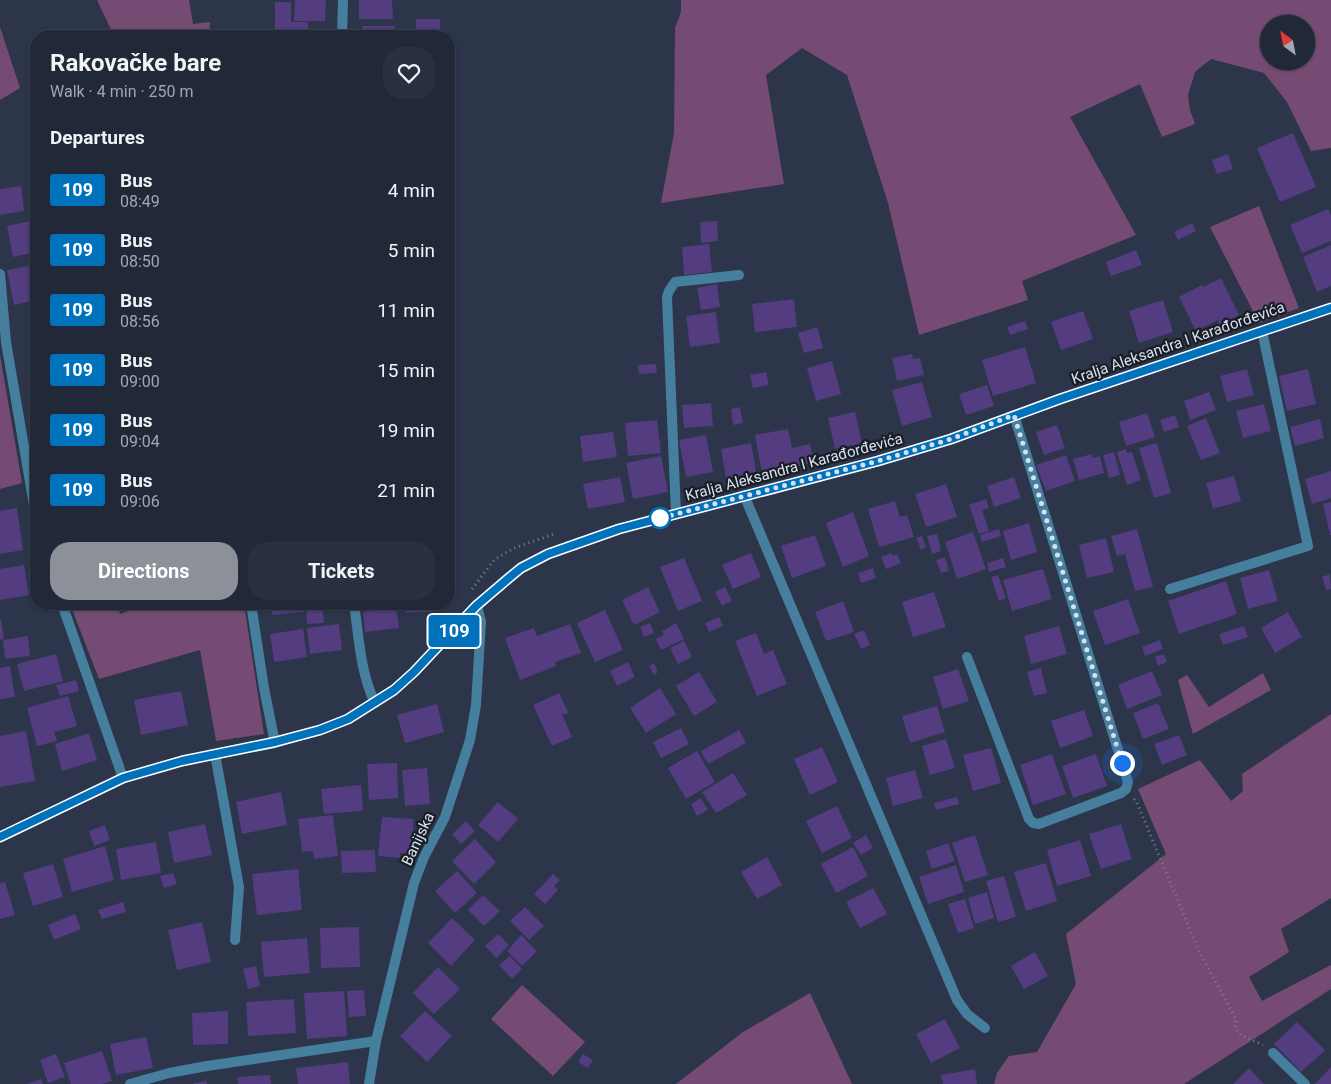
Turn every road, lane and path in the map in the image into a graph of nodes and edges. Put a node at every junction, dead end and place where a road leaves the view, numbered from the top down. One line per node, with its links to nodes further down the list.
1 (343, 0): 2 (street)
2 (342, 30)
3 (0, 274): 8 (street)
4 (739, 275): 10 (street)
5 (1331, 308): 6 (street, Kralja Aleksandra I Karađorđevića)
6 (1262, 330): 7 (street, Kralja Aleksandra I Karađorđevića); 12 (street)
7 (1014, 415): 9 (street, Kralja Aleksandra I Karađorđevića); 23 (street)
8 (30, 482)
9 (744, 495): 10 (street, Kralja Aleksandra I Karađorđevića); 26 (street)
10 (676, 514): 14 (street, Kralja Aleksandra I Karađorđevića)
11 (556, 534): 13 (path)
12 (1170, 589)
13 (471, 591)
14 (476, 606): 19 (street, Kralja Aleksandra I Karađorđevića); 27 (street, Banijska)
15 (64, 610): 22 (street)
16 (252, 610): 20 (street)
17 (355, 610): 19 (street)
18 (967, 657): 23 (street)
19 (375, 703): 20 (street, Kralja Aleksandra I Karađorđevića)
20 (275, 742): 21 (street, Kralja Aleksandra I Karađorđevića)
21 (215, 754): 22 (street, Kralja Aleksandra I Karađorđevića); 25 (street)
22 (123, 778): 24 (street, Kralja Aleksandra I Karađorđevića)
23 (1126, 789): 28 (path)
24 (0, 837)
25 (235, 940)
26 (985, 1028)
27 (376, 1041): 29 (street); 30 (street, Banijska)
28 (1273, 1053): 31 (street)
29 (130, 1084)
30 (369, 1084)
31 (1305, 1084)

